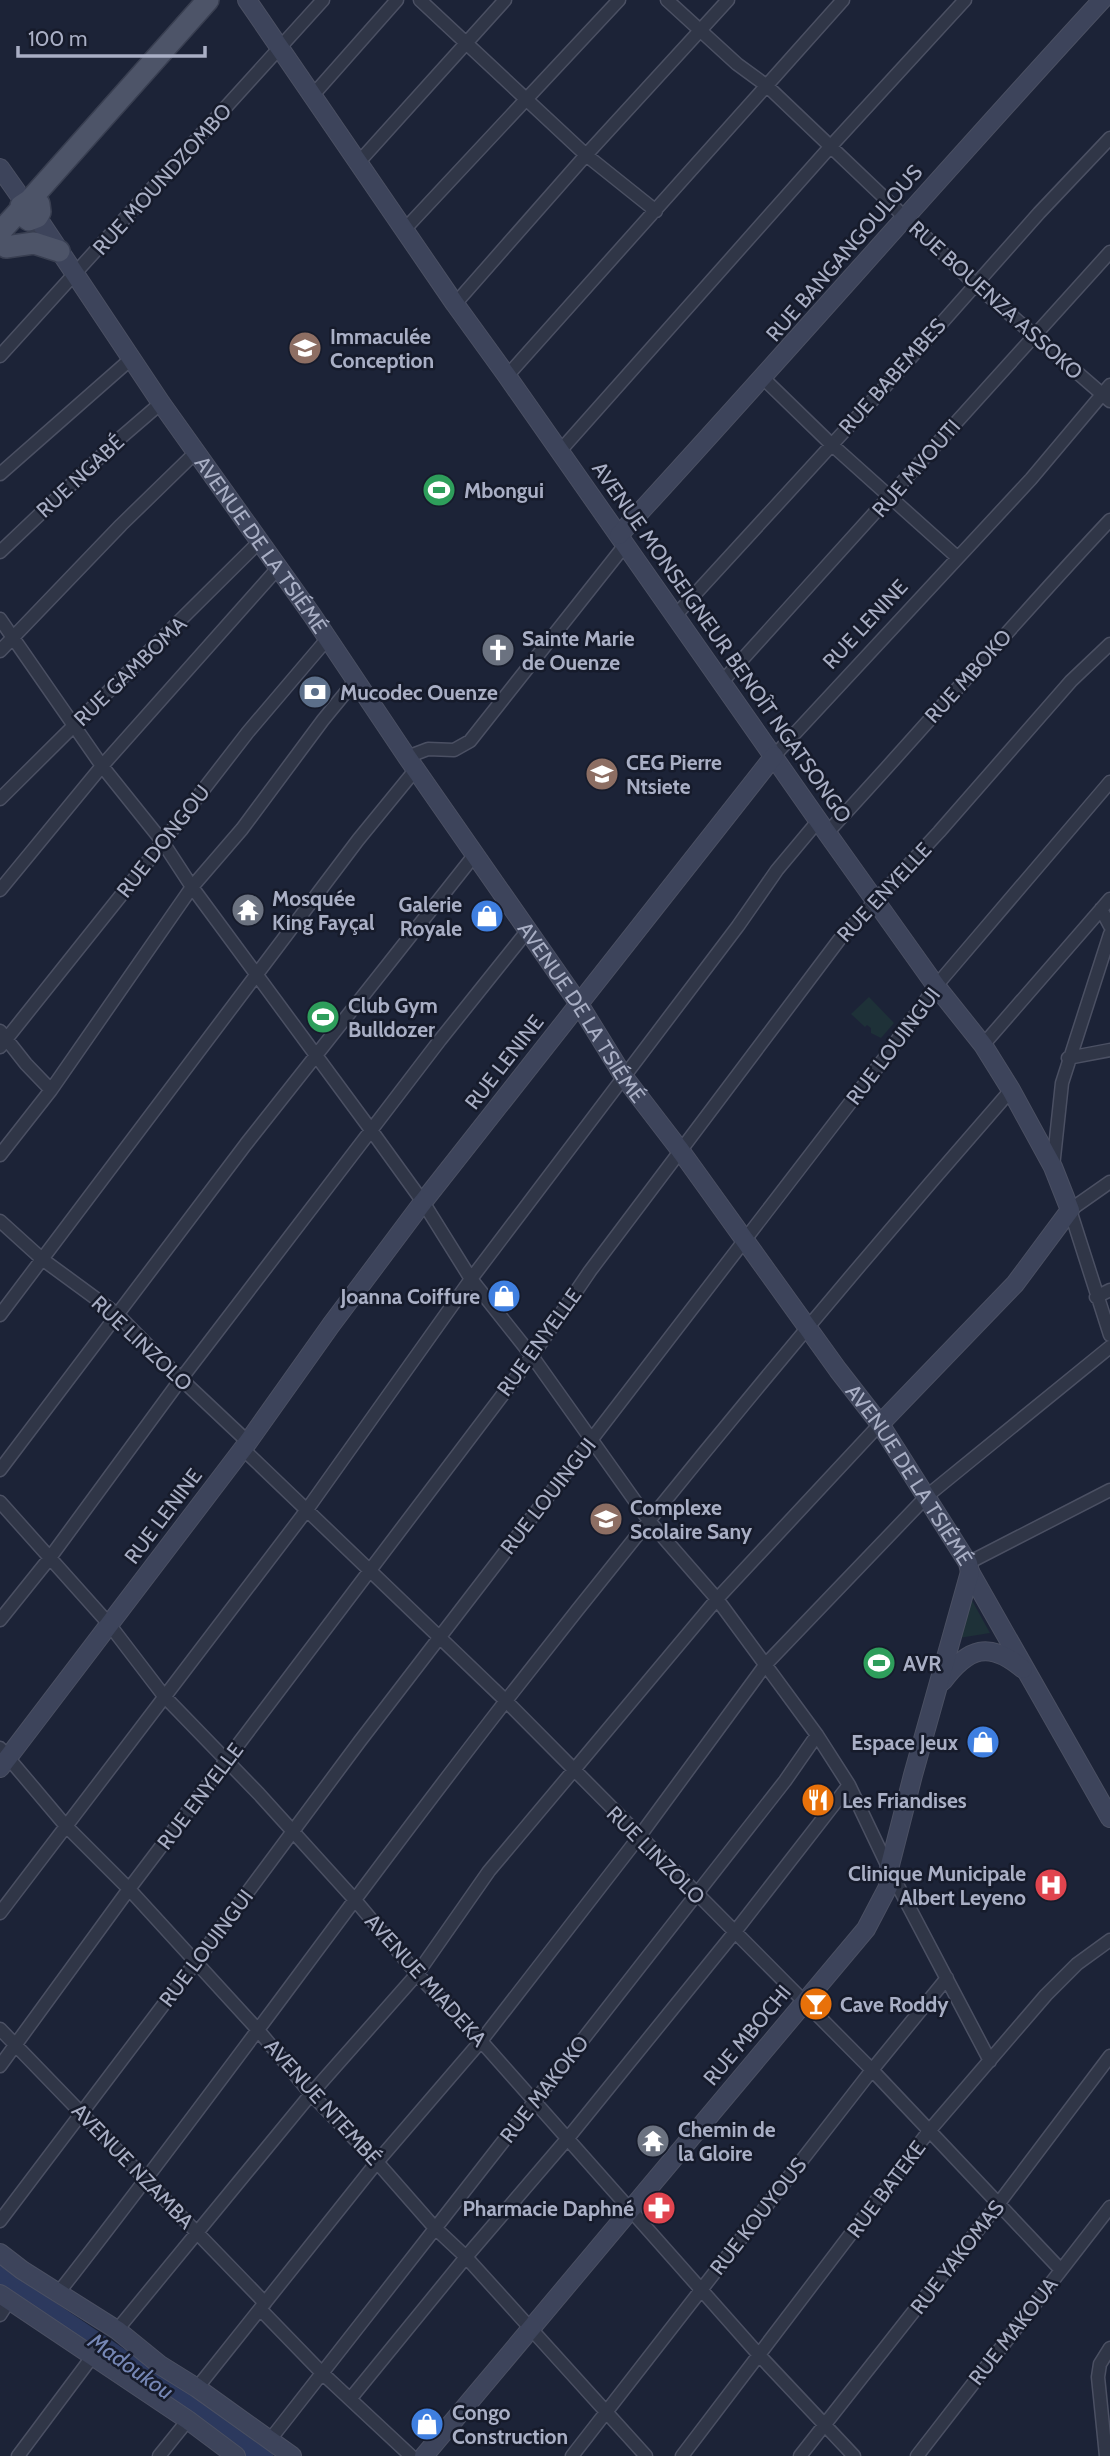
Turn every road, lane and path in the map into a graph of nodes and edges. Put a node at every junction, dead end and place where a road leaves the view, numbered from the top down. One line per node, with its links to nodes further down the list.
1 (208, 0): 25 (main road)
2 (224, 0): 25 (main road)
3 (247, 0): 16 (main road, AVENUE MONSEIGNEUR BENOÎT NGATSONGO)
4 (323, 0): 16 (street, RUE MOUNDZOMBO)
5 (397, 0): 18 (street)
6 (420, 0): 15 (street)
7 (505, 0): 15 (street)
8 (619, 0): 19 (street)
9 (667, 0): 14 (street, RUE BOUENZA ASSOKO)
10 (728, 0): 14 (street)
11 (843, 0): 17 (street)
12 (965, 0): 21 (street)
13 (1102, 0): 27 (main road, RUE BANGANGOULOUS)
14 (700, 30): 17 (street, RUE BOUENZA ASSOKO); 22 (street)
15 (465, 43): 19 (street); 23 (street)
16 (280, 47): 18 (main road, AVENUE MONSEIGNEUR BENOÎT NGATSONGO); 32 (street, RUE MOUNDZOMBO)
17 (767, 86): 21 (street, RUE BOUENZA ASSOKO); 26 (street)
18 (313, 95): 23 (main road, AVENUE MONSEIGNEUR BENOÎT NGATSONGO)
19 (527, 100): 22 (street); 28 (street)
20 (1110, 138): 33 (street, RUE BABEMBES)
21 (831, 146): 27 (street, RUE BOUENZA ASSOKO); 43 (street)
22 (586, 155): 26 (street); 34 (street)
23 (358, 163): 28 (main road, AVENUE MONSEIGNEUR BENOÎT NGATSONGO)
24 (0, 168): 25 (main road, AVENUE DE LA TSIÉMÉ)
25 (30, 210): 29 (main road); 30 (main road, AVENUE DE LA TSIÉMÉ)
26 (656, 211): 38 (street)
27 (904, 218): 33 (street, RUE BOUENZA ASSOKO); 39 (main road, RUE BANGANGOULOUS)
28 (405, 229): 34 (main road, AVENUE MONSEIGNEUR BENOÎT NGATSONGO)
29 (2, 244): 30 (main road)
30 (59, 251): 32 (main road, AVENUE DE LA TSIÉMÉ)
31 (1110, 252): 35 (street, RUE MVOUTI)
32 (76, 275): 36 (street, RUE MOUNDZOMBO); 37 (main road, AVENUE DE LA TSIÉMÉ)
33 (975, 285): 35 (street, RUE BOUENZA ASSOKO); 42 (street, RUE BABEMBES)
34 (455, 304): 38 (main road, AVENUE MONSEIGNEUR BENOÎT NGATSONGO)
35 (1035, 335): 40 (street, RUE BOUENZA ASSOKO); 46 (street, RUE MVOUTI)
36 (0, 356)
37 (132, 358): 41 (main road, AVENUE DE LA TSIÉMÉ); 45 (street)
38 (507, 376): 43 (main road, AVENUE MONSEIGNEUR BENOÎT NGATSONGO)
39 (763, 379): 42 (street); 48 (main road, RUE BANGANGOULOUS)
40 (1108, 393): 51 (street, RUE LENINE)
41 (161, 403): 44 (main road, AVENUE DE LA TSIÉMÉ); 50 (street, RUE NGABÉ)
42 (831, 444): 46 (street); 53 (street, RUE BABEMBES)
43 (560, 451): 48 (main road, AVENUE MONSEIGNEUR BENOÎT NGATSONGO)
44 (196, 452): 49 (main road, AVENUE DE LA TSIÉMÉ); 55 (street)
45 (0, 474)
46 (891, 496): 51 (street); 60 (street, RUE MVOUTI)
47 (1110, 520): 67 (street, RUE MBOKO)
48 (622, 540): 53 (main road, AVENUE MONSEIGNEUR BENOÎT NGATSONGO); 63 (street)
49 (259, 542): 52 (main road, AVENUE DE LA TSIÉMÉ); 61 (street, RUE GAMBOMA)
50 (0, 552)
51 (957, 557): 62 (street, RUE LENINE)
52 (278, 568): 56 (main road, AVENUE DE LA TSIÉMÉ); 64 (street)
53 (675, 615): 60 (main road, AVENUE MONSEIGNEUR BENOÎT NGATSONGO)
54 (0, 618): 55 (street)
55 (13, 638): 58 (street); 61 (street)
56 (328, 638): 59 (main road, AVENUE DE LA TSIÉMÉ); 68 (street, RUE DONGOU)
57 (1110, 644): 72 (street, RUE ENYELLE)
58 (0, 651)
59 (355, 681): 63 (main road, AVENUE DE LA TSIÉMÉ); 70 (street)
60 (721, 683): 62 (main road, AVENUE MONSEIGNEUR BENOÎT NGATSONGO)
61 (74, 725): 64 (street); 66 (street, RUE GAMBOMA)
62 (774, 756): 67 (main road, AVENUE MONSEIGNEUR BENOÎT NGATSONGO); 80 (main road, RUE LENINE)
63 (412, 763): 69 (main road, AVENUE DE LA TSIÉMÉ); 78 (street)
64 (102, 766): 68 (street); 71 (street)
65 (1110, 782): 79 (street, RUE LOUINGUI)
66 (0, 799)
67 (822, 827): 72 (main road, AVENUE MONSEIGNEUR BENOÎT NGATSONGO); 86 (street, RUE MBOKO)
68 (162, 841): 70 (street); 81 (street, RUE DONGOU)
69 (476, 853): 75 (main road, AVENUE DE LA TSIÉMÉ); 84 (street)
70 (192, 887): 78 (street); 87 (street)
71 (0, 890)
72 (876, 901): 79 (main road, AVENUE MONSEIGNEUR BENOÎT NGATSONGO); 90 (street, RUE ENYELLE)
73 (1106, 904): 74 (street); 82 (street)
74 (1110, 926)
75 (528, 930): 80 (main road, AVENUE DE LA TSIÉMÉ); 89 (street)
76 (1110, 934): 77 (street)
77 (1106, 959): 85 (street)
78 (256, 975): 84 (street); 98 (street)
79 (936, 986): 82 (main road, AVENUE MONSEIGNEUR BENOÎT NGATSONGO); 97 (street, RUE LOUINGUI)
80 (579, 1004): 86 (main road, AVENUE DE LA TSIÉMÉ); 94 (main road, RUE LENINE)
81 (2, 1039): 87 (street)
82 (983, 1045): 88 (main road, AVENUE MONSEIGNEUR BENOÎT NGATSONGO)
83 (1110, 1050): 85 (street)
84 (316, 1054): 89 (street); 102 (street)
85 (1068, 1058): 92 (street)
86 (624, 1077): 90 (main road, AVENUE DE LA TSIÉMÉ); 99 (street, RUE MBOKO)
87 (51, 1090): 91 (street)
88 (1011, 1090): 92 (main road, AVENUE MONSEIGNEUR BENOÎT NGATSONGO); 104 (street)
89 (371, 1130): 94 (street); 108 (street)
90 (680, 1150): 97 (main road, AVENUE DE LA TSIÉMÉ); 107 (street, RUE ENYELLE)
91 (0, 1155)
92 (1053, 1167): 95 (main road, AVENUE MONSEIGNEUR BENOÎT NGATSONGO)
93 (1110, 1182): 95 (street)
94 (423, 1202): 99 (street); 111 (main road, RUE LENINE)
95 (1070, 1210): 101 (street, AVENUE MONSEIGNEUR BENOÎT NGATSONGO); 109 (main road)
96 (0, 1221): 98 (street, RUE LINZOLO)
97 (745, 1239): 104 (main road, AVENUE DE LA TSIÉMÉ); 110 (street, RUE LOUINGUI)
98 (43, 1259): 102 (street, RUE LINZOLO); 103 (street)
99 (471, 1279): 107 (street); 116 (street, RUE MBOKO)
100 (1110, 1290): 101 (street)
101 (1096, 1297): 105 (street, AVENUE MONSEIGNEUR BENOÎT NGATSONGO)
102 (117, 1314): 108 (street, RUE LINZOLO); 112 (street)
103 (0, 1315)
104 (807, 1328): 109 (main road, AVENUE DE LA TSIÉMÉ); 117 (street)
105 (1110, 1335)
106 (1110, 1348): 114 (street)
107 (532, 1356): 110 (street); 120 (street, RUE ENYELLE)
108 (181, 1379): 111 (street, RUE LINZOLO); 118 (street)
109 (880, 1424): 114 (main road, AVENUE DE LA TSIÉMÉ); 121 (street)
110 (592, 1439): 117 (street); 124 (street, RUE LOUINGUI)
111 (246, 1445): 116 (street, RUE LINZOLO); 123 (main road, RUE LENINE)
112 (0, 1470)
113 (1110, 1490): 119 (street)
114 (927, 1496): 119 (main road, AVENUE DE LA TSIÉMÉ); 125 (street)
115 (0, 1502): 118 (street, AVENUE MIADEKA)
116 (306, 1511): 120 (street, RUE LINZOLO); 128 (street, RUE MBOKO)
117 (650, 1522): 121 (street); 129 (street)
118 (49, 1559): 122 (street); 123 (street, AVENUE MIADEKA)
119 (969, 1567): 126 (main road, AVENUE DE LA TSIÉMÉ); 127 (main road, RUE MBOCHI)
120 (369, 1569): 124 (street, RUE LINZOLO); 132 (street, RUE ENYELLE)
121 (717, 1599): 125 (street); 133 (street)
122 (0, 1620)
123 (109, 1624): 128 (street, AVENUE MIADEKA); 131 (main road, RUE LENINE)
124 (438, 1638): 129 (street, RUE LINZOLO); 137 (street, RUE LOUINGUI)
125 (766, 1664): 130 (street); 138 (street)
126 (1031, 1676): 127 (main road); 135 (main road, AVENUE DE LA TSIÉMÉ)
127 (936, 1690): 139 (main road, RUE MBOCHI)
128 (164, 1696): 132 (street, AVENUE MIADEKA); 136 (street, RUE MBOKO)
129 (506, 1701): 133 (street, RUE LINZOLO); 142 (street)
130 (817, 1735): 134 (street); 141 (street, RUE MAKOKO)
131 (3, 1758): 136 (street, AVENUE NTEMBÉ)
132 (226, 1761): 137 (street, AVENUE MIADEKA); 140 (street, RUE ENYELLE)
133 (573, 1770): 138 (street, RUE LINZOLO); 147 (street)
134 (849, 1785): 139 (street); 144 (street)
135 (1110, 1818)
136 (65, 1825): 140 (street, AVENUE NTEMBÉ); 143 (street, RUE MBOKO)
137 (293, 1833): 142 (street, AVENUE MIADEKA); 146 (street, RUE LOUINGUI)
138 (639, 1837): 141 (street, RUE LINZOLO); 152 (street)
139 (889, 1869): 148 (street); 149 (main road, RUE MBOCHI)
140 (129, 1889): 146 (street, AVENUE NTEMBÉ); 153 (street, RUE ENYELLE)
141 (695, 1894): 144 (street, RUE LINZOLO); 159 (street, RUE MAKOKO)
142 (355, 1900): 147 (street, AVENUE MIADEKA); 151 (street)
143 (0, 1913)
144 (734, 1933): 149 (street, RUE LINZOLO); 162 (street)
145 (1110, 1940): 155 (street, RUE BATEKE)
146 (195, 1963): 151 (street, AVENUE NTEMBÉ); 160 (street, RUE LOUINGUI)
147 (417, 1974): 152 (street, AVENUE MIADEKA); 158 (street)
148 (947, 1978): 155 (street); 157 (street, RUE KOUYOUS)
149 (805, 2002): 157 (street, RUE LINZOLO); 167 (main road, RUE MBOCHI)
150 (0, 2029): 153 (street, AVENUE NZAMBA)
151 (258, 2030): 158 (street, AVENUE NTEMBÉ); 164 (street)
152 (481, 2041): 159 (street, AVENUE MIADEKA); 163 (street)
153 (16, 2045): 156 (street, RUE ENYELLE); 160 (street, AVENUE NZAMBA)
154 (1110, 2056): 165 (street, RUE YAKOMAS)
155 (990, 2061): 161 (street, RUE BATEKE)
156 (0, 2066)
157 (872, 2070): 161 (street, RUE LINZOLO); 174 (street, RUE KOUYOUS)
158 (312, 2094): 163 (street, AVENUE NTEMBÉ); 170 (street)
159 (535, 2104): 162 (street, AVENUE MIADEKA); 169 (street, RUE MAKOKO)
160 (81, 2112): 164 (street, AVENUE NZAMBA); 168 (street, RUE LOUINGUI)
161 (929, 2131): 165 (street, RUE LINZOLO); 181 (street, RUE BATEKE)
162 (568, 2138): 167 (street, AVENUE MIADEKA); 172 (street)
163 (377, 2162): 169 (street, AVENUE NTEMBÉ); 177 (street)
164 (146, 2181): 170 (street, AVENUE NZAMBA); 175 (street)
165 (999, 2203): 173 (street, RUE LINZOLO); 188 (street, RUE YAKOMAS)
166 (1110, 2207): 173 (street, RUE MAKOUA)
167 (629, 2210): 174 (street, AVENUE MIADEKA); 178 (main road, RUE MBOCHI)
168 (0, 2221)
169 (434, 2227): 172 (street, AVENUE NTEMBÉ); 183 (street, RUE MAKOKO)
170 (197, 2232): 177 (street, AVENUE NZAMBA); 179 (street)
171 (0, 2253): 175 (main road)
172 (466, 2257): 178 (street, AVENUE NTEMBÉ); 185 (street)
173 (1060, 2269): 202 (street, RUE MAKOUA)
174 (702, 2288): 181 (street, AVENUE MIADEKA); 186 (street, RUE KOUYOUS)
175 (59, 2292): 179 (main road)
176 (3, 2303): 182 (main road)
177 (262, 2306): 183 (street, AVENUE NZAMBA); 184 (street)
178 (531, 2328): 186 (street, AVENUE NTEMBÉ); 196 (main road, RUE MBOCHI)
179 (117, 2330): 184 (main road)
180 (1110, 2348): 190 (street)
181 (759, 2355): 188 (street, AVENUE MIADEKA); 199 (street, RUE BATEKE)
182 (92, 2357): 187 (main road); 191 (street)
183 (322, 2373): 185 (street, AVENUE NZAMBA); 189 (street, RUE MAKOKO)
184 (197, 2388): 189 (main road)
185 (351, 2398): 195 (street, AVENUE NZAMBA)
186 (608, 2411): 197 (street, RUE KOUYOUS); 198 (street, AVENUE NTEMBÉ)
187 (188, 2420): 192 (street); 193 (main road)
188 (826, 2424): 200 (street, RUE YAKOMAS); 201 (street, AVENUE MIADEKA)
189 (269, 2441): 194 (main road)
190 (1103, 2454)
191 (18, 2456)
192 (159, 2456)
193 (236, 2456)
194 (292, 2456)
195 (411, 2456)
196 (424, 2456)
197 (572, 2456)
198 (646, 2456)
199 (682, 2456)
200 (800, 2456)
201 (854, 2456)
202 (917, 2456)

